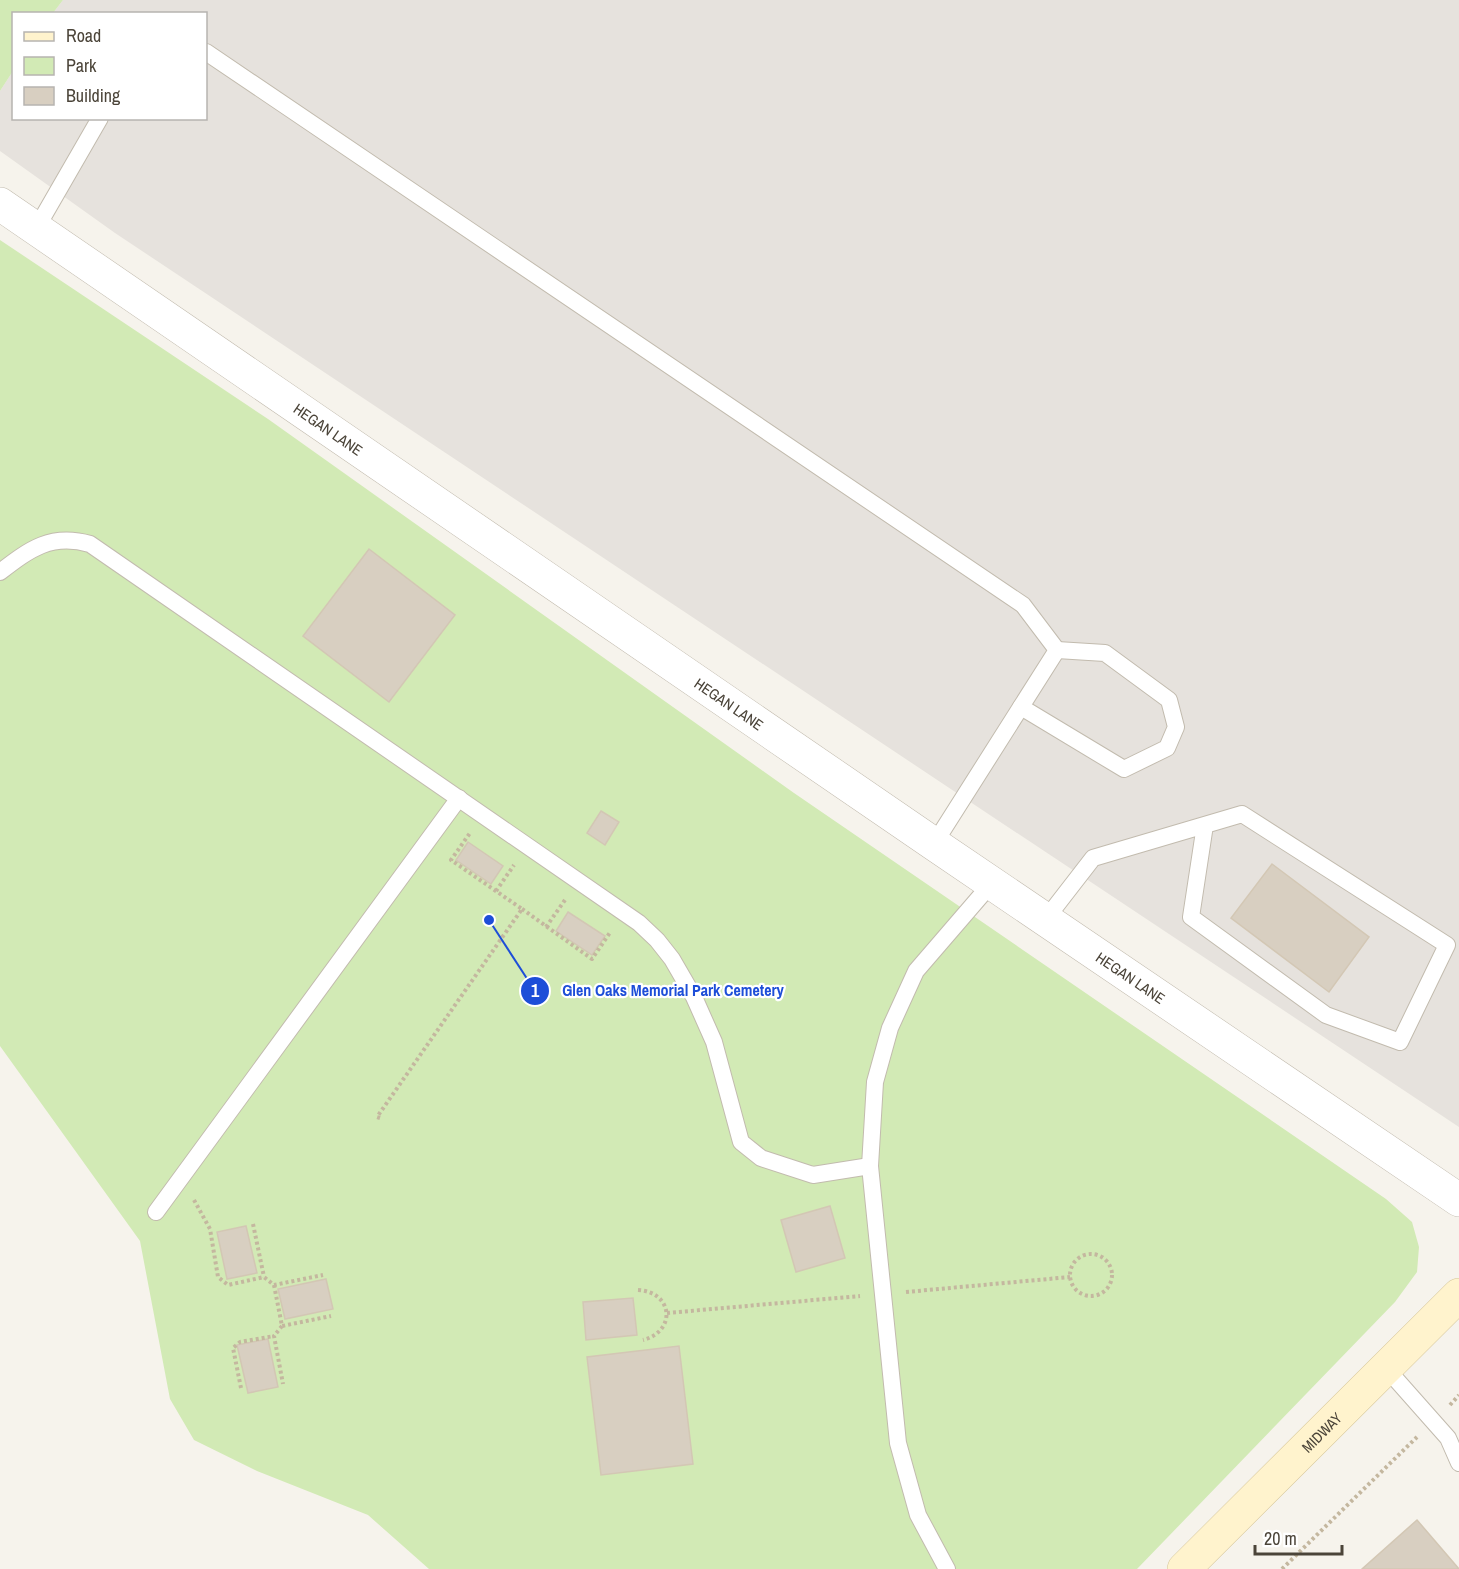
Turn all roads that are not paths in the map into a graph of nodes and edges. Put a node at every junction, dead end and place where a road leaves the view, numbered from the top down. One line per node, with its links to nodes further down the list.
1 (207, 53): 6 (lane)
2 (99, 120): 4 (lane)
3 (0, 204): 4 (street, HEGAN LANE)
4 (36, 229): 10 (street, HEGAN LANE)
5 (0, 572): 8 (lane)
6 (1057, 650): 7 (lane); 7 (lane)
7 (1021, 707): 10 (lane)
8 (459, 798): 13 (lane); 15 (lane)
9 (1205, 825): 9 (lane); 12 (lane)
10 (934, 844): 11 (street, HEGAN LANE)
11 (991, 884): 12 (street, HEGAN LANE); 13 (lane)
12 (1045, 920): 14 (street, HEGAN LANE)
13 (870, 1166): 19 (lane)
14 (1459, 1200)
15 (156, 1212)
16 (1459, 1295): 17 (main road, MIDWAY)
17 (1386, 1368): 18 (lane); 20 (main road, MIDWAY)
18 (1459, 1462)
19 (947, 1569)
20 (1184, 1569)

